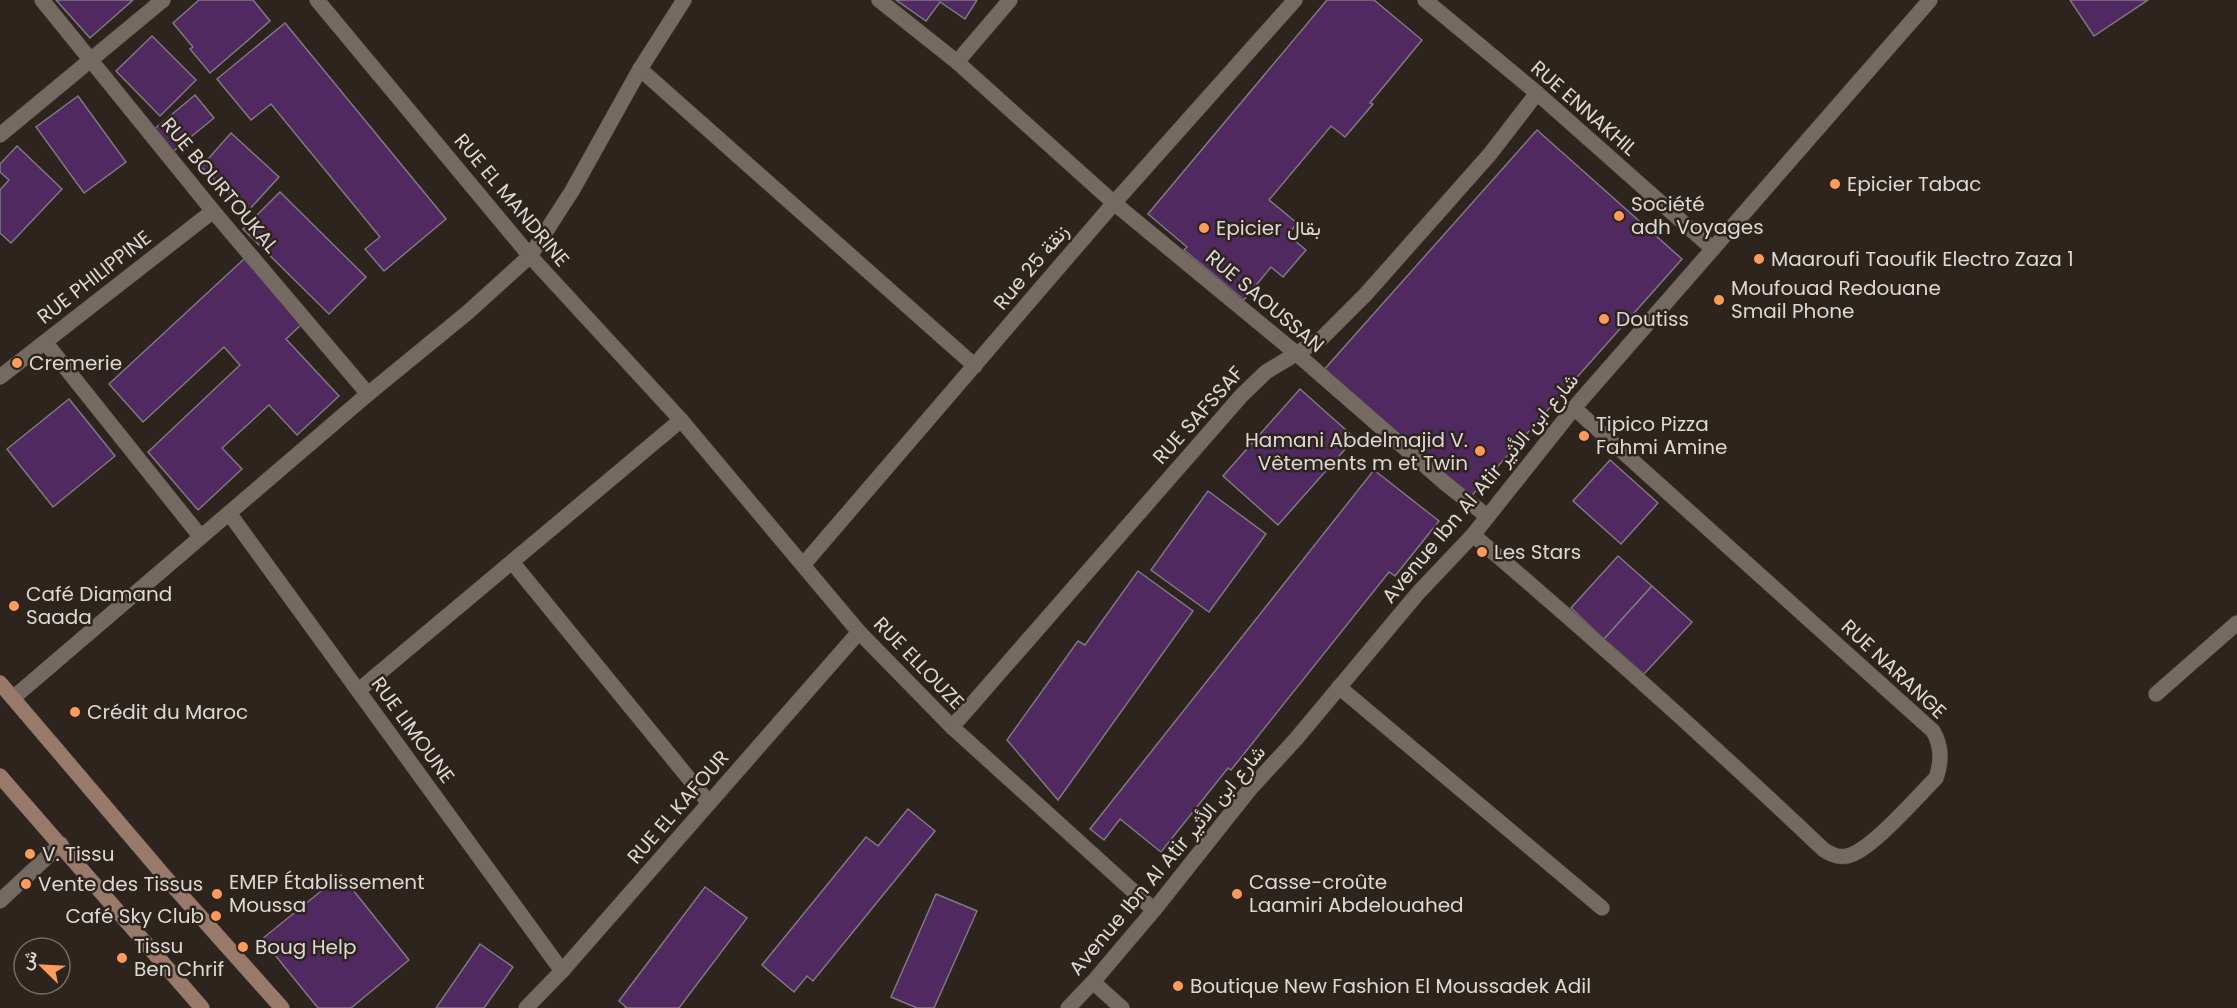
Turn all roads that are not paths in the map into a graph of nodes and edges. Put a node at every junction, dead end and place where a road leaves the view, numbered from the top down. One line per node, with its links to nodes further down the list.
1 (42, 0): 10 (street, RUE BOURTOUKAL)
2 (163, 0): 10 (street)
3 (317, 0): 18 (street, RUE EL MANDRINE)
4 (684, 0): 12 (street)
5 (879, 0): 11 (street, RUE SAOUSSAN)
6 (1010, 0): 11 (street)
7 (1295, 0): 15 (street, Rue 25 زنقة)
8 (1425, 0): 13 (street, RUE ENNAKHIL)
9 (1930, 0): 17 (street, Avenue Ibn Al Atir شارع ابن الأثير)
10 (91, 60): 14 (street); 16 (street, RUE BOURTOUKAL)
11 (957, 62): 15 (street, RUE SAOUSSAN)
12 (640, 69): 18 (street); 21 (street)
13 (1537, 93): 17 (street, RUE ENNAKHIL); 20 (street, RUE SAFSSAF)
14 (0, 135)
15 (1114, 203): 20 (street, RUE SAOUSSAN); 21 (street, Rue 25 زنقة)
16 (213, 211): 19 (street, RUE PHILIPPINE); 23 (street, RUE BOURTOUKAL)
17 (1713, 249): 24 (street, Avenue Ibn Al Atir شارع ابن الأثير)
18 (530, 256): 23 (street); 25 (street, RUE EL MANDRINE)
19 (45, 342): 22 (street, RUE PHILIPPINE); 29 (street)
20 (1297, 354): 27 (street, RUE SAOUSSAN); 39 (street, RUE SAFSSAF)
21 (975, 366): 31 (street, Rue 25 زنقة)
22 (0, 377)
23 (368, 394): 26 (street)
24 (1574, 408): 27 (street, Avenue Ibn Al Atir شارع ابن الأثير); 28 (street, RUE NARANGE)
25 (681, 420): 30 (street); 31 (street, RUE ELLOUZE)
26 (229, 513): 29 (street); 36 (street, RUE LIMOUNE)
27 (1487, 516): 28 (street, Avenue Ibn Al Atir شارع ابن الأثير)
28 (1473, 535): 35 (street, Avenue Ibn Al Atir شارع ابن الأثير)
29 (200, 536): 38 (street)
30 (512, 562): 36 (street); 41 (street)
31 (803, 565): 33 (street, RUE ELLOUZE)
32 (2237, 623): 37 (street)
33 (859, 632): 39 (street, RUE ELLOUZE); 41 (street, RUE EL KAFOUR)
34 (0, 683): 38 (main road)
35 (1339, 687): 44 (street); 45 (street, Avenue Ibn Al Atir شارع ابن الأثير)
36 (359, 690): 46 (street, RUE LIMOUNE)
37 (2156, 694)
38 (13, 699): 49 (main road)
39 (952, 727): 45 (street, RUE ELLOUZE)
40 (0, 776): 42 (main road)
41 (709, 803): 46 (street, RUE EL KAFOUR)
42 (61, 844): 43 (street); 48 (main road)
43 (0, 901)
44 (1602, 908)
45 (1154, 910): 47 (street, Avenue Ibn Al Atir شارع ابن الأثير)
46 (562, 971): 50 (street, RUE EL KAFOUR)
47 (1093, 982): 51 (street, Avenue Ibn Al Atir شارع ابن الأثير); 52 (street)
48 (201, 1008)
49 (282, 1008)
50 (526, 1008)
51 (1068, 1008)
52 (1122, 1008)

